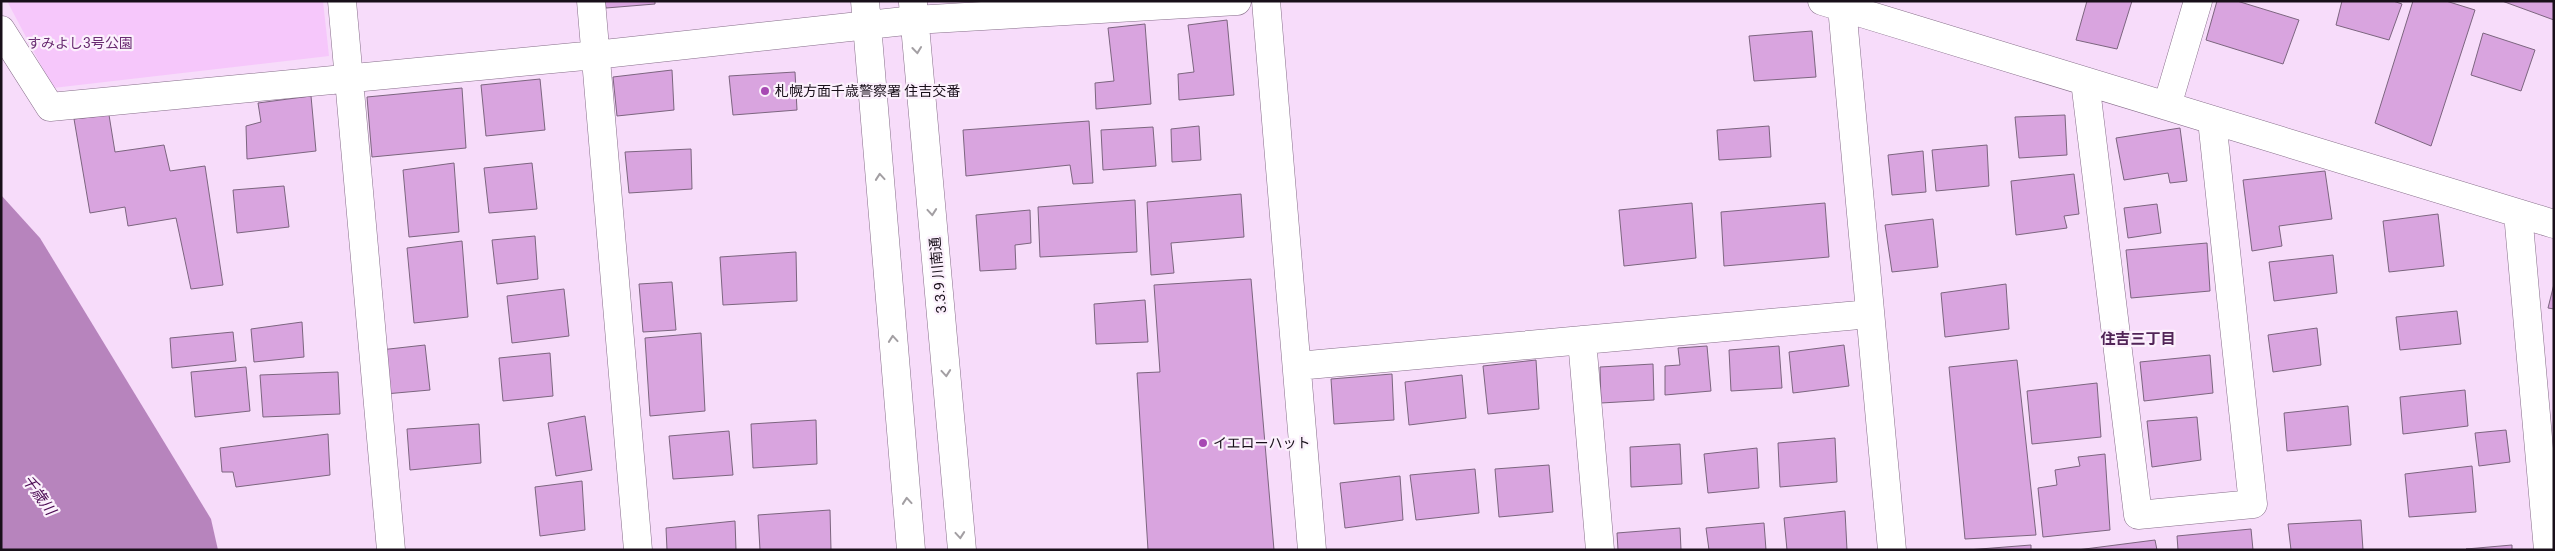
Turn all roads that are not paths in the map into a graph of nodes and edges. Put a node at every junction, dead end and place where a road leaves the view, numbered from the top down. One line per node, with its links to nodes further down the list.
1 (342, 1): 11 (street)
2 (590, 1): 10 (street)
3 (1237, 1): 7 (street)
4 (1266, 1): 19 (street)
5 (2198, 1): 13 (street)
6 (1832, 4): 12 (street); 17 (street)
7 (913, 11): 8 (street); 23 (street, 3.3.9 川南通, one-way to 23)
8 (866, 13): 10 (street); 22 (street, one-way to 8)
9 (1, 30): 11 (street)
10 (595, 55): 11 (street); 21 (street)
11 (348, 77): 20 (street)
12 (2085, 81): 13 (street); 14 (street)
13 (2167, 106): 14 (street)
14 (2212, 120): 15 (street)
15 (2518, 213): 16 (street); 27 (street)
16 (2554, 224)
17 (1870, 314): 18 (street); 26 (street)
18 (1582, 340): 19 (street); 25 (street)
19 (1297, 366): 24 (street)
20 (391, 550)
21 (638, 550)
22 (911, 550)
23 (962, 550)
24 (1312, 550)
25 (1600, 550)
26 (1892, 550)
27 (2548, 550)

